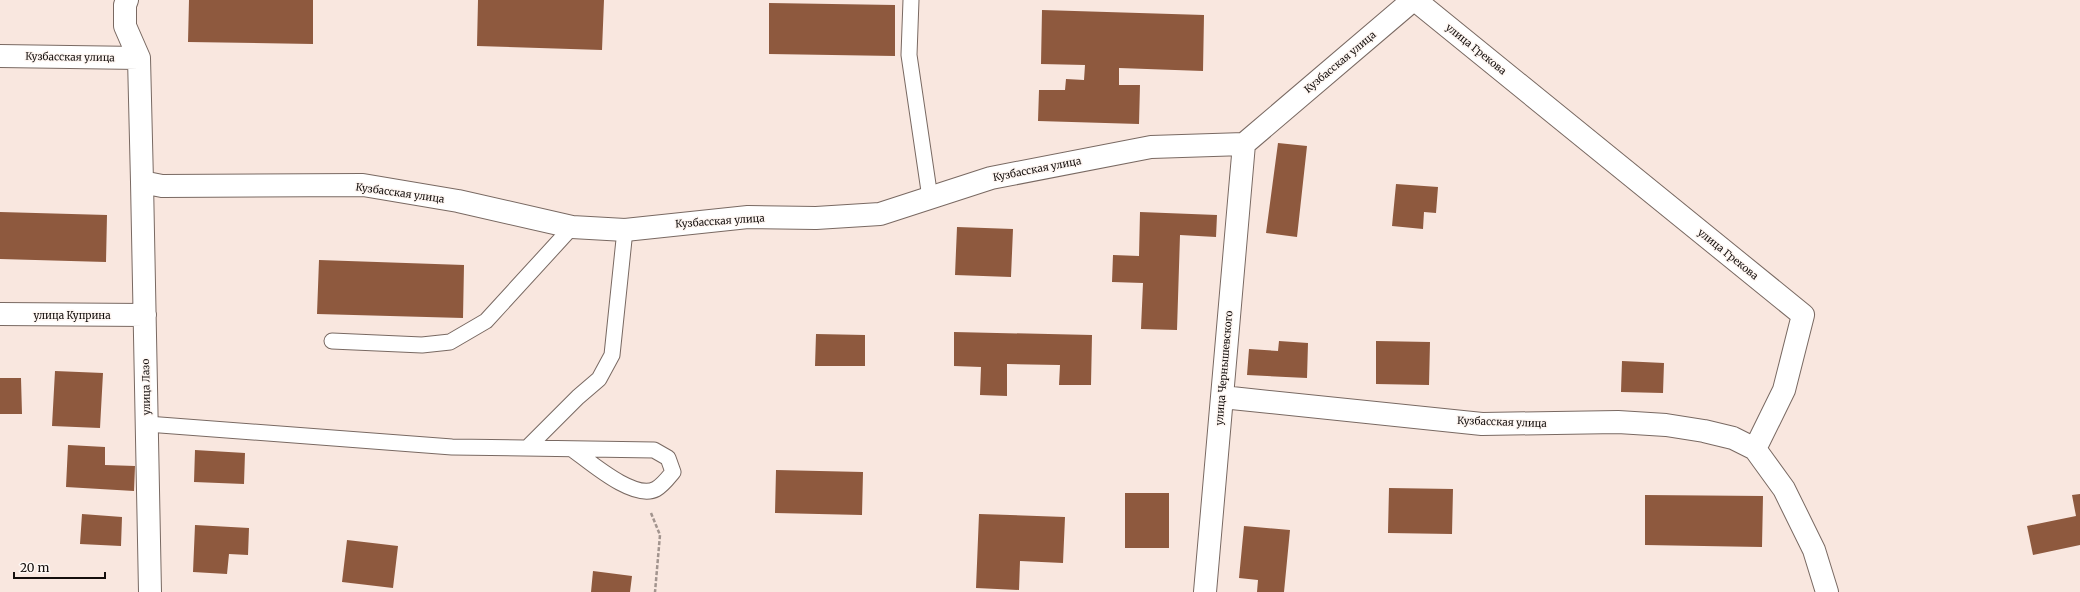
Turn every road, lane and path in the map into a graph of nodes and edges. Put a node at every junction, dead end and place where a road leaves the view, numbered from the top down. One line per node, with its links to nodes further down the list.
1 (127, 0): 5 (street)
2 (911, 0): 8 (lane)
3 (1414, 0): 6 (street, Кузбасская улица); 18 (street, улица Грекова)
4 (0, 56): 5 (street, Кузбасская улица)
5 (140, 58): 7 (street)
6 (1244, 144): 8 (street, Кузбасская улица); 14 (street, улица Чернышевского)
7 (142, 182): 9 (street, Кузбасская улица); 12 (street, улица Лазо)
8 (930, 198): 10 (street, Кузбасская улица)
9 (572, 227): 10 (street, Кузбасская улица); 13 (lane)
10 (625, 230): 16 (lane)
11 (0, 314): 12 (street, улица Куприна)
12 (145, 315): 15 (street, улица Лазо)
13 (332, 341)
14 (1222, 397): 18 (street, Кузбасская улица); 22 (street, улица Чернышевского)
15 (147, 424): 16 (lane); 20 (street, улица Лазо)
16 (526, 448): 17 (lane)
17 (572, 449): 19 (lane); 19 (lane)
18 (1755, 449): 23 (street)
19 (640, 491): 21 (path)
20 (150, 592)
21 (655, 592)
22 (1205, 592)
23 (1827, 592)

